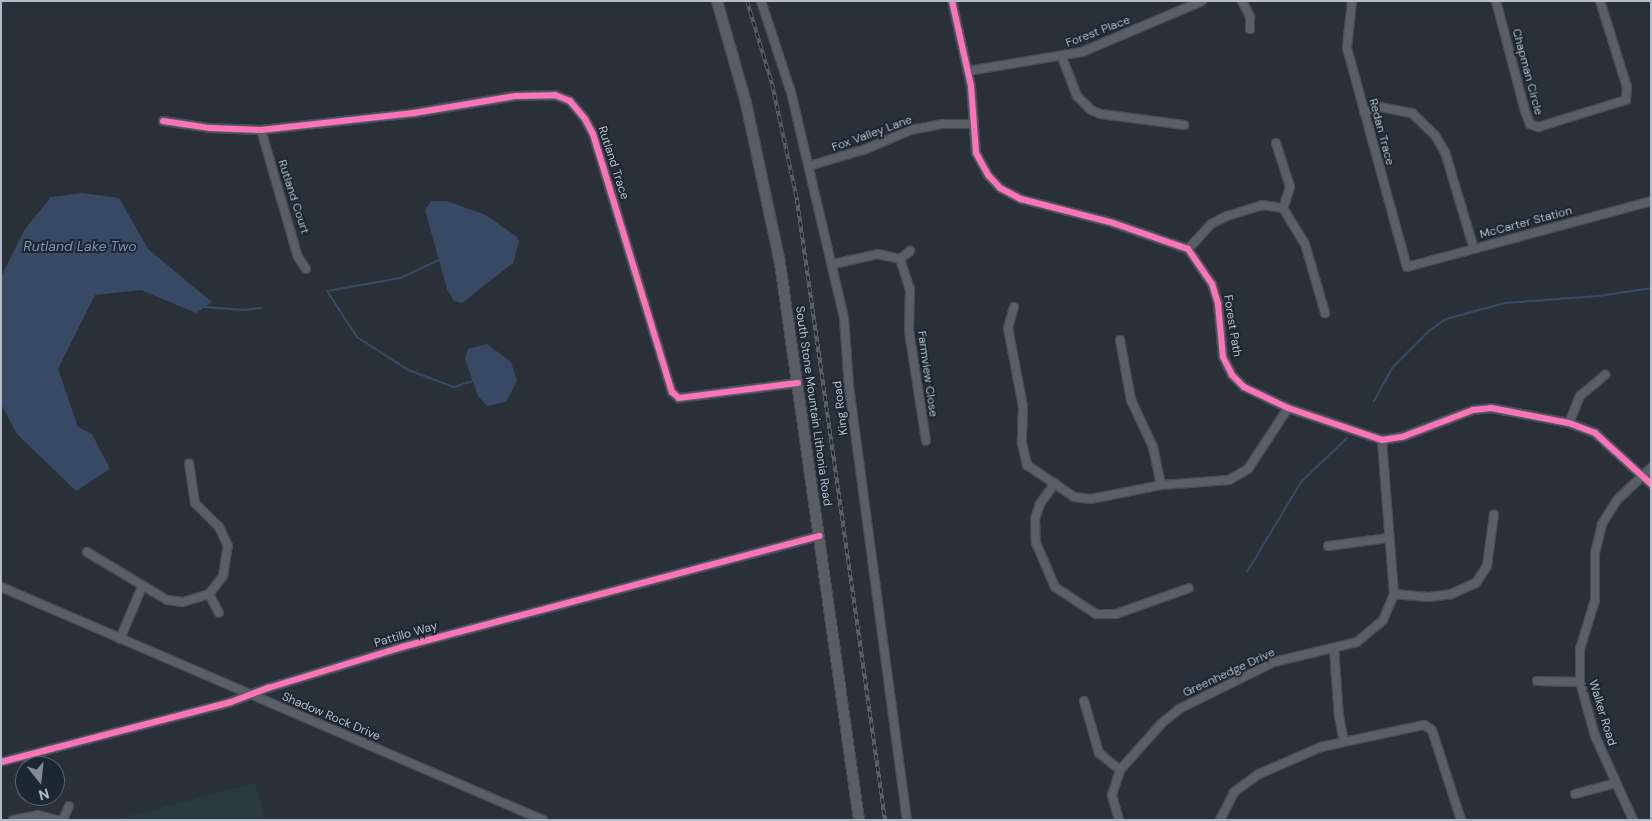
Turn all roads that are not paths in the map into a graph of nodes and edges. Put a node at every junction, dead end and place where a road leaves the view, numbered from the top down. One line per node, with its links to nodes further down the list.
1 (761, 1): 18 (street, King Road)
2 (952, 1): 11 (street)
3 (1202, 1): 10 (street, Forest Place)
4 (1242, 1): 9 (street)
5 (1352, 1): 12 (street, Redan Trace)
6 (1496, 1): 7 (street, Chapman Circle)
7 (1600, 1)
8 (720, 5): 32 (main road, South Stone Mountain Lithonia Road)
9 (1250, 29)
10 (1062, 57): 11 (street, Forest Place); 15 (street)
11 (968, 71): 14 (street)
12 (1364, 112): 22 (street); 26 (street, Redan Trace)
13 (163, 121): 16 (street, Rutland Trace)
14 (973, 124): 18 (street, Fox Valley Lane); 21 (street)
15 (1184, 125)
16 (261, 130): 27 (street, Rutland Court); 32 (street, Rutland Trace)
17 (1276, 143): 20 (street)
18 (809, 166): 25 (street, King Road)
19 (1651, 201): 22 (street, McCarter Station)
20 (1283, 208): 21 (street); 29 (street)
21 (1188, 249): 33 (street, Forest Path)
22 (1474, 249): 26 (street, McCarter Station)
23 (910, 251): 24 (street)
24 (900, 260): 25 (street); 36 (street, Farmview Close)
25 (833, 264): 71 (street, King Road)
26 (1407, 267)
27 (306, 269)
28 (1014, 306): 40 (street)
29 (1325, 313)
30 (1120, 340): 42 (street)
31 (1605, 375): 34 (street)
32 (798, 383): 44 (main road, South Stone Mountain Lithonia Road)
33 (1288, 408): 35 (street, Forest Path); 42 (street)
34 (1569, 422): 35 (street, Forest Path); 39 (street, Forest Path)
35 (1382, 440): 45 (street, Greenhedge Drive)
36 (926, 441)
37 (189, 463): 51 (street)
38 (1651, 468): 39 (street, Walker Road)
39 (1642, 475): 41 (street, Forest Path); 57 (street, Walker Road)
40 (1055, 483): 42 (street); 50 (street)
41 (1651, 484)
42 (1161, 485)
43 (1494, 514): 52 (street)
44 (819, 536): 58 (street, Pattillo Way); 70 (main road, South Stone Mountain Lithonia Road)
45 (1388, 538): 46 (street); 52 (street, Greenhedge Drive)
46 (1328, 546)
47 (87, 552): 49 (street)
48 (1, 587): 54 (street, Shadow Rock Drive)
49 (142, 587): 51 (street); 54 (street)
50 (1189, 588)
51 (209, 594): 53 (street)
52 (1394, 594): 55 (street, Greenhedge Drive)
53 (219, 613)
54 (120, 639): 58 (street, Shadow Rock Drive)
55 (1334, 648): 60 (street); 62 (street, Greenhedge Drive)
56 (1537, 681): 57 (street)
57 (1580, 682): 63 (street, Walker Road)
58 (250, 694): 61 (street, Pattillo Way); 69 (street, Shadow Rock Drive)
59 (1084, 701): 62 (street)
60 (1344, 742): 73 (street); 74 (street)
61 (1, 762)
62 (1120, 770): 72 (street, Greenhedge Drive)
63 (1616, 783): 64 (street); 75 (street, Walker Road)
64 (1575, 794)
65 (69, 806): 68 (street)
66 (13, 820): 67 (street)
67 (57, 820)
68 (63, 820)
69 (543, 820)
70 (859, 820)
71 (907, 820)
72 (1119, 820)
73 (1220, 820)
74 (1461, 820)
75 (1633, 820)

